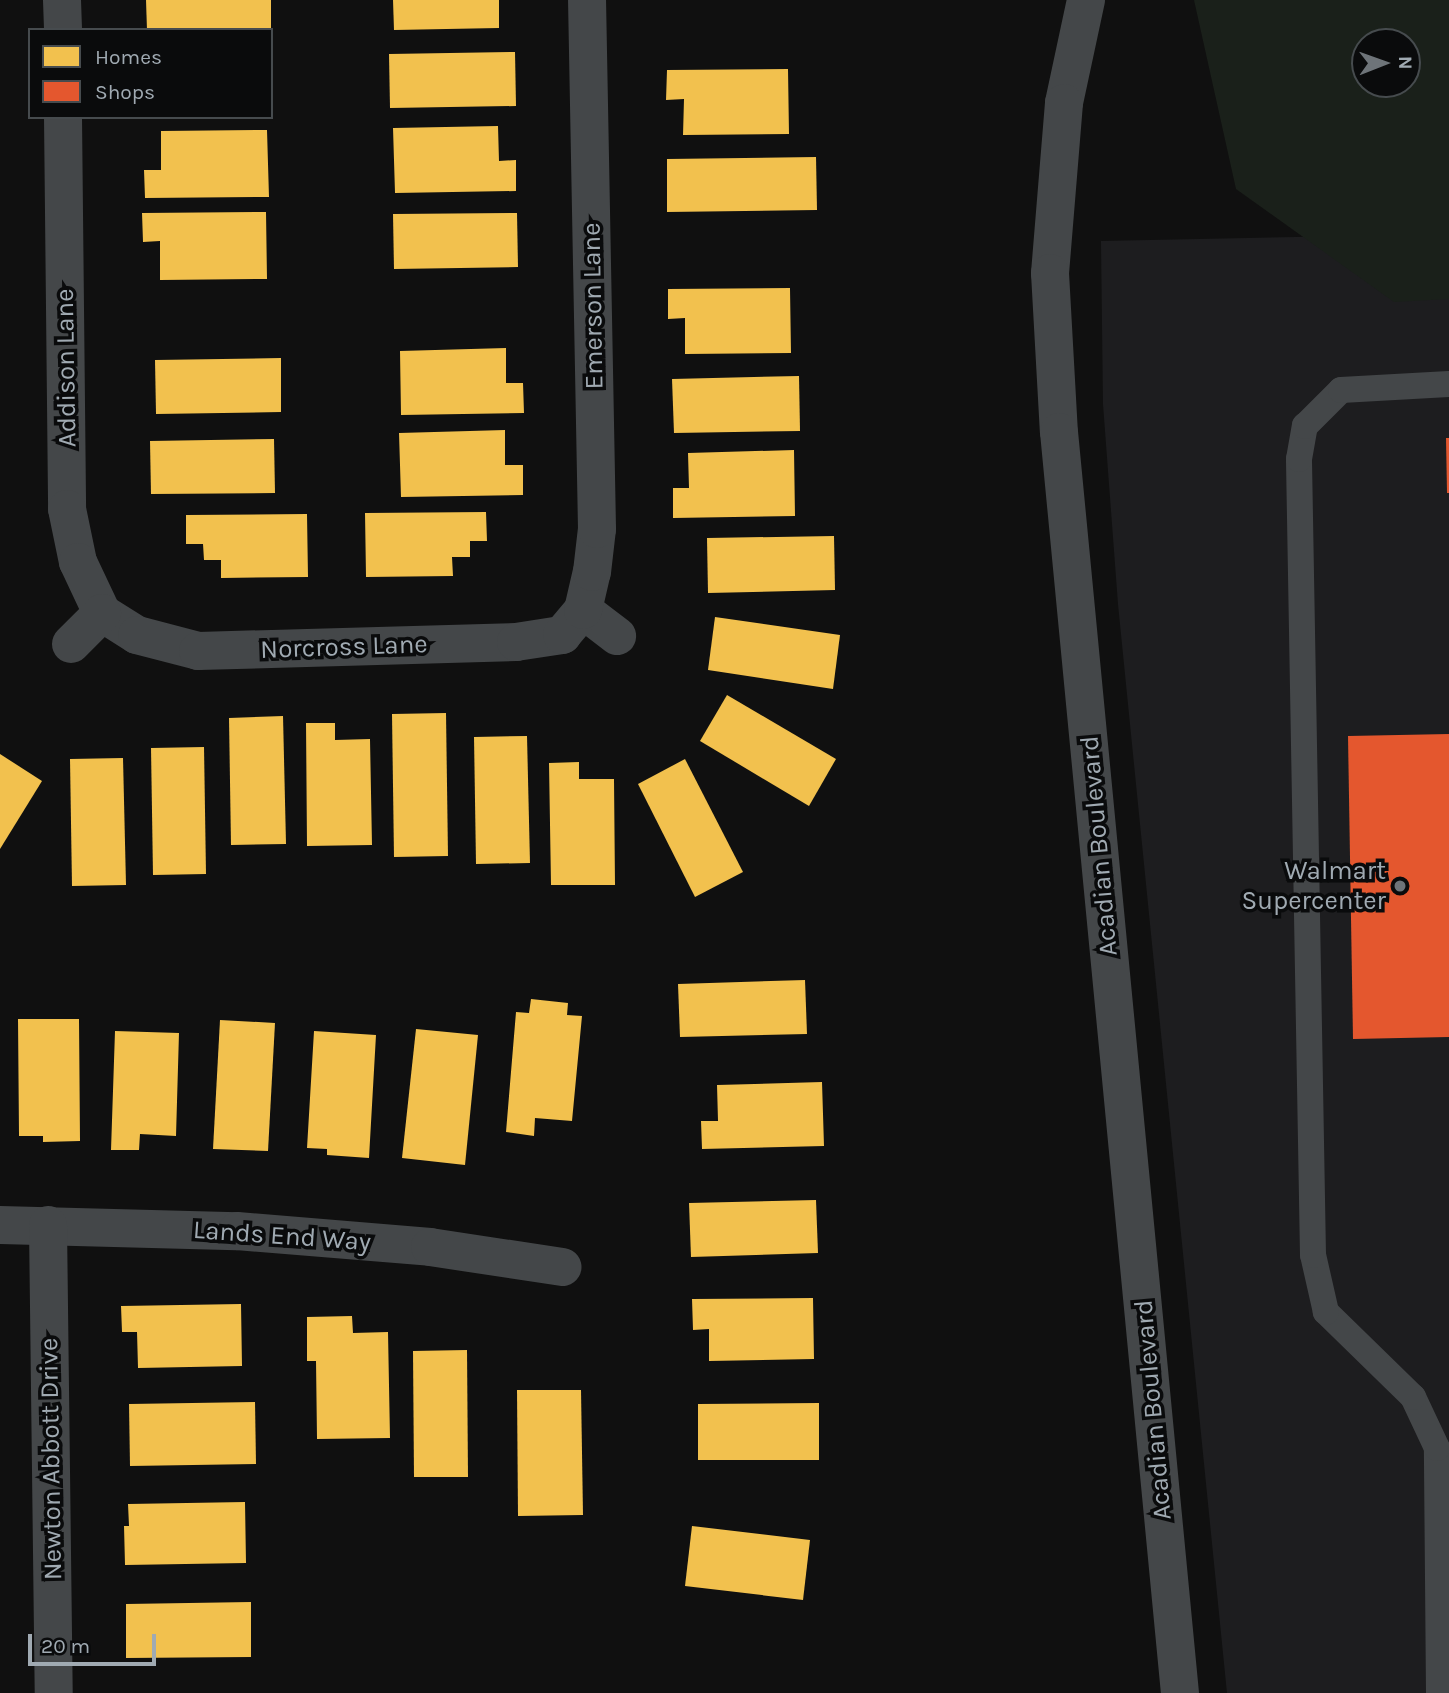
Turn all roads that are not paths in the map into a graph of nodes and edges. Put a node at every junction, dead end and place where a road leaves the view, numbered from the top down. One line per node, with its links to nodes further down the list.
1 (62, 0): 4 (street)
2 (587, 0): 7 (street, Emerson Lane)
3 (1086, 0): 15 (street, Acadian Boulevard)
4 (63, 28)
5 (63, 119): 8 (street, Addison Lane)
6 (1449, 384): 16 (lane)
7 (583, 610): 8 (street, Norcross Lane); 9 (street)
8 (102, 613): 10 (street)
9 (617, 636)
10 (71, 645)
11 (0, 1225): 12 (street, Lands End Way)
12 (48, 1225): 13 (street, Lands End Way); 14 (street, Newton Abbott Drive)
13 (562, 1267)
14 (54, 1693)
15 (1180, 1693)
16 (1439, 1693)

